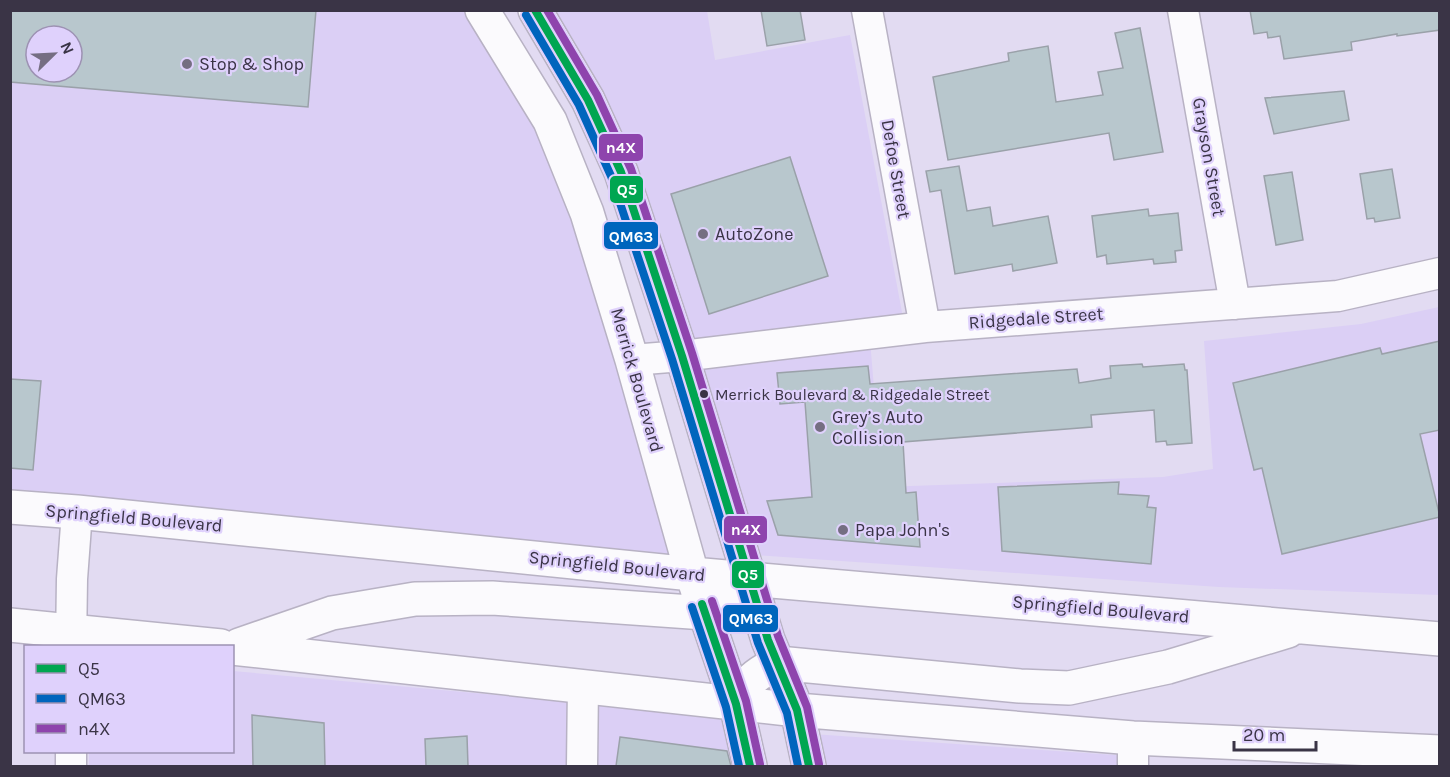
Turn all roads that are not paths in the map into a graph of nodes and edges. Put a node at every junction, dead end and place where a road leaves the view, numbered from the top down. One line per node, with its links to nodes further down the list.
1 (482, 10): 9 (main road, Merrick Boulevard)
2 (535, 10): 8 (main road)
3 (867, 10): 7 (street, Defoe Street)
4 (1183, 10): 6 (street, Grayson Street)
5 (1440, 273): 6 (street, Ridgedale Street)
6 (1235, 304): 7 (street, Ridgedale Street)
7 (925, 327): 8 (street, Ridgedale Street)
8 (682, 356): 9 (street, Ridgedale Street); 13 (main road)
9 (632, 360): 12 (main road, Merrick Boulevard)
10 (10, 507): 11 (main road, Springfield Boulevard)
11 (77, 512): 12 (main road, Springfield Boulevard); 17 (street)
12 (692, 574): 13 (main road, Springfield Boulevard); 14 (main road, Merrick Boulevard)
13 (748, 578): 14 (main road); 16 (main road, Springfield Boulevard); 22 (main road)
14 (705, 613): 20 (main road); 24 (main road, Merrick Boulevard)
15 (10, 625): 17 (main road)
16 (1304, 627): 18 (main road, Springfield Boulevard); 22 (main road)
17 (71, 639): 19 (main road)
18 (1440, 639)
19 (200, 645)
20 (234, 646)
21 (234, 647): 23 (main road)
22 (778, 663): 24 (main road); 25 (main road)
23 (583, 686): 24 (main road); 28 (street)
24 (736, 704): 25 (main road); 29 (main road, Merrick Boulevard)
25 (797, 710): 26 (main road); 30 (main road)
26 (1133, 752): 27 (main road)
27 (1440, 752)
28 (582, 766)
29 (750, 766)
30 (809, 766)

